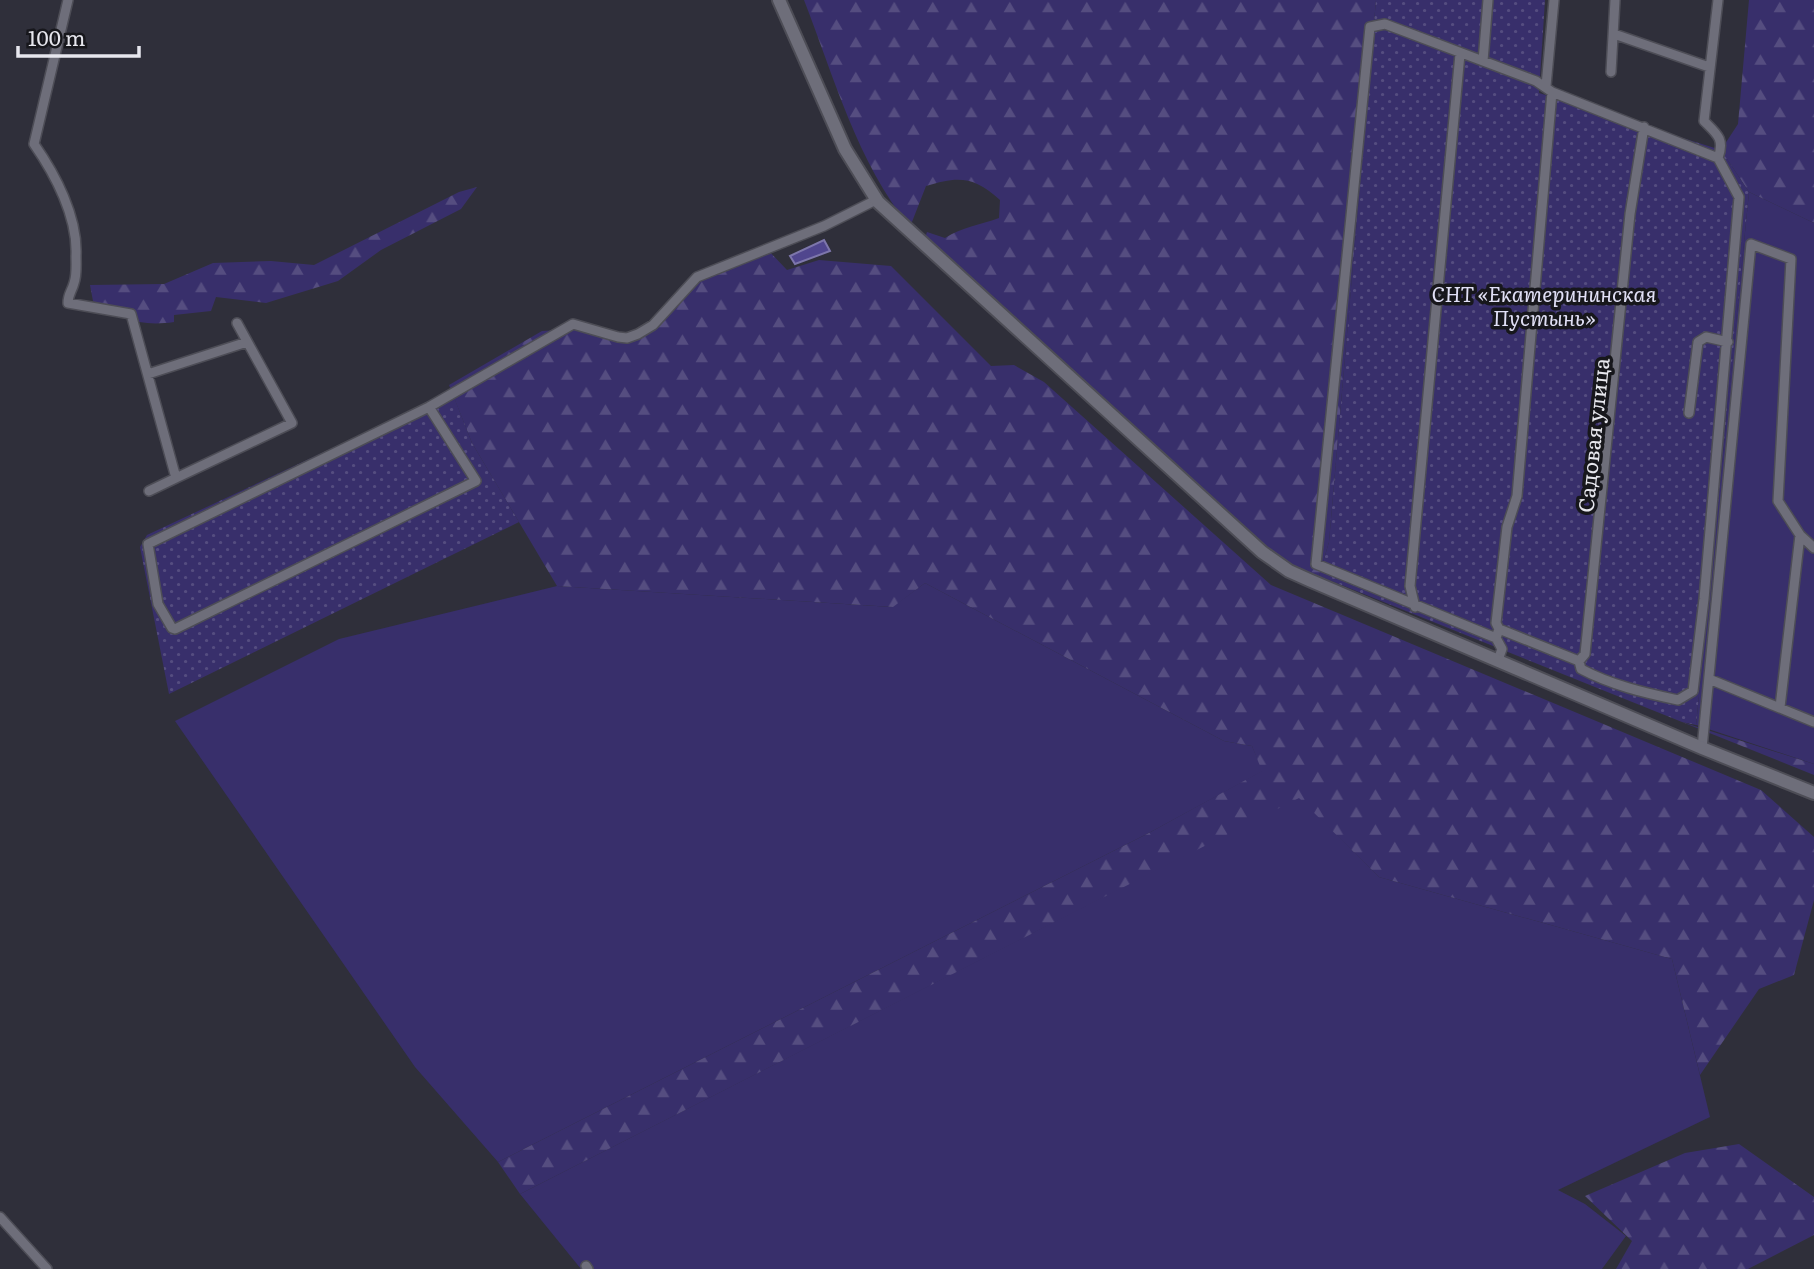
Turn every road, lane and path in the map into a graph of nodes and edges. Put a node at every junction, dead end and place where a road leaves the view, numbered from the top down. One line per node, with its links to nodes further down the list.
1 (68, 0): 19 (street)
2 (779, 0): 15 (main road)
3 (1488, 0): 9 (street)
4 (1554, 0): 12 (street)
5 (1615, 0): 7 (street)
6 (1718, 0): 10 (street)
7 (1614, 33): 10 (street); 11 (street)
8 (1460, 54): 9 (street); 26 (street); 28 (street)
9 (1483, 61): 12 (street)
10 (1709, 67): 14 (street)
11 (1611, 72)
12 (1549, 89): 13 (street); 29 (street)
13 (1644, 127): 14 (street); 31 (street, Садовая улица)
14 (1718, 158): 18 (street)
15 (876, 200): 20 (street); 27 (main road)
16 (237, 323): 17 (street)
17 (247, 342): 19 (street); 22 (street)
18 (1728, 342): 21 (street); 31 (street)
19 (148, 374): 22 (street)
20 (429, 407): 20 (street)
21 (1689, 413)
22 (176, 478): 23 (street)
23 (149, 491)
24 (1800, 535): 25 (street); 32 (street); 33 (street)
25 (1814, 548)
26 (1315, 564): 27 (street); 28 (street)
27 (1319, 584): 30 (main road)
28 (1415, 607): 29 (street)
29 (1497, 634): 30 (street); 31 (street)
30 (1498, 660): 35 (main road)
31 (1579, 661)
32 (1709, 679): 33 (street); 35 (street)
33 (1780, 707): 34 (street)
34 (1814, 722)
35 (1702, 748): 36 (main road)
36 (1814, 793)
37 (0, 1217): 38 (street)
38 (47, 1269)

